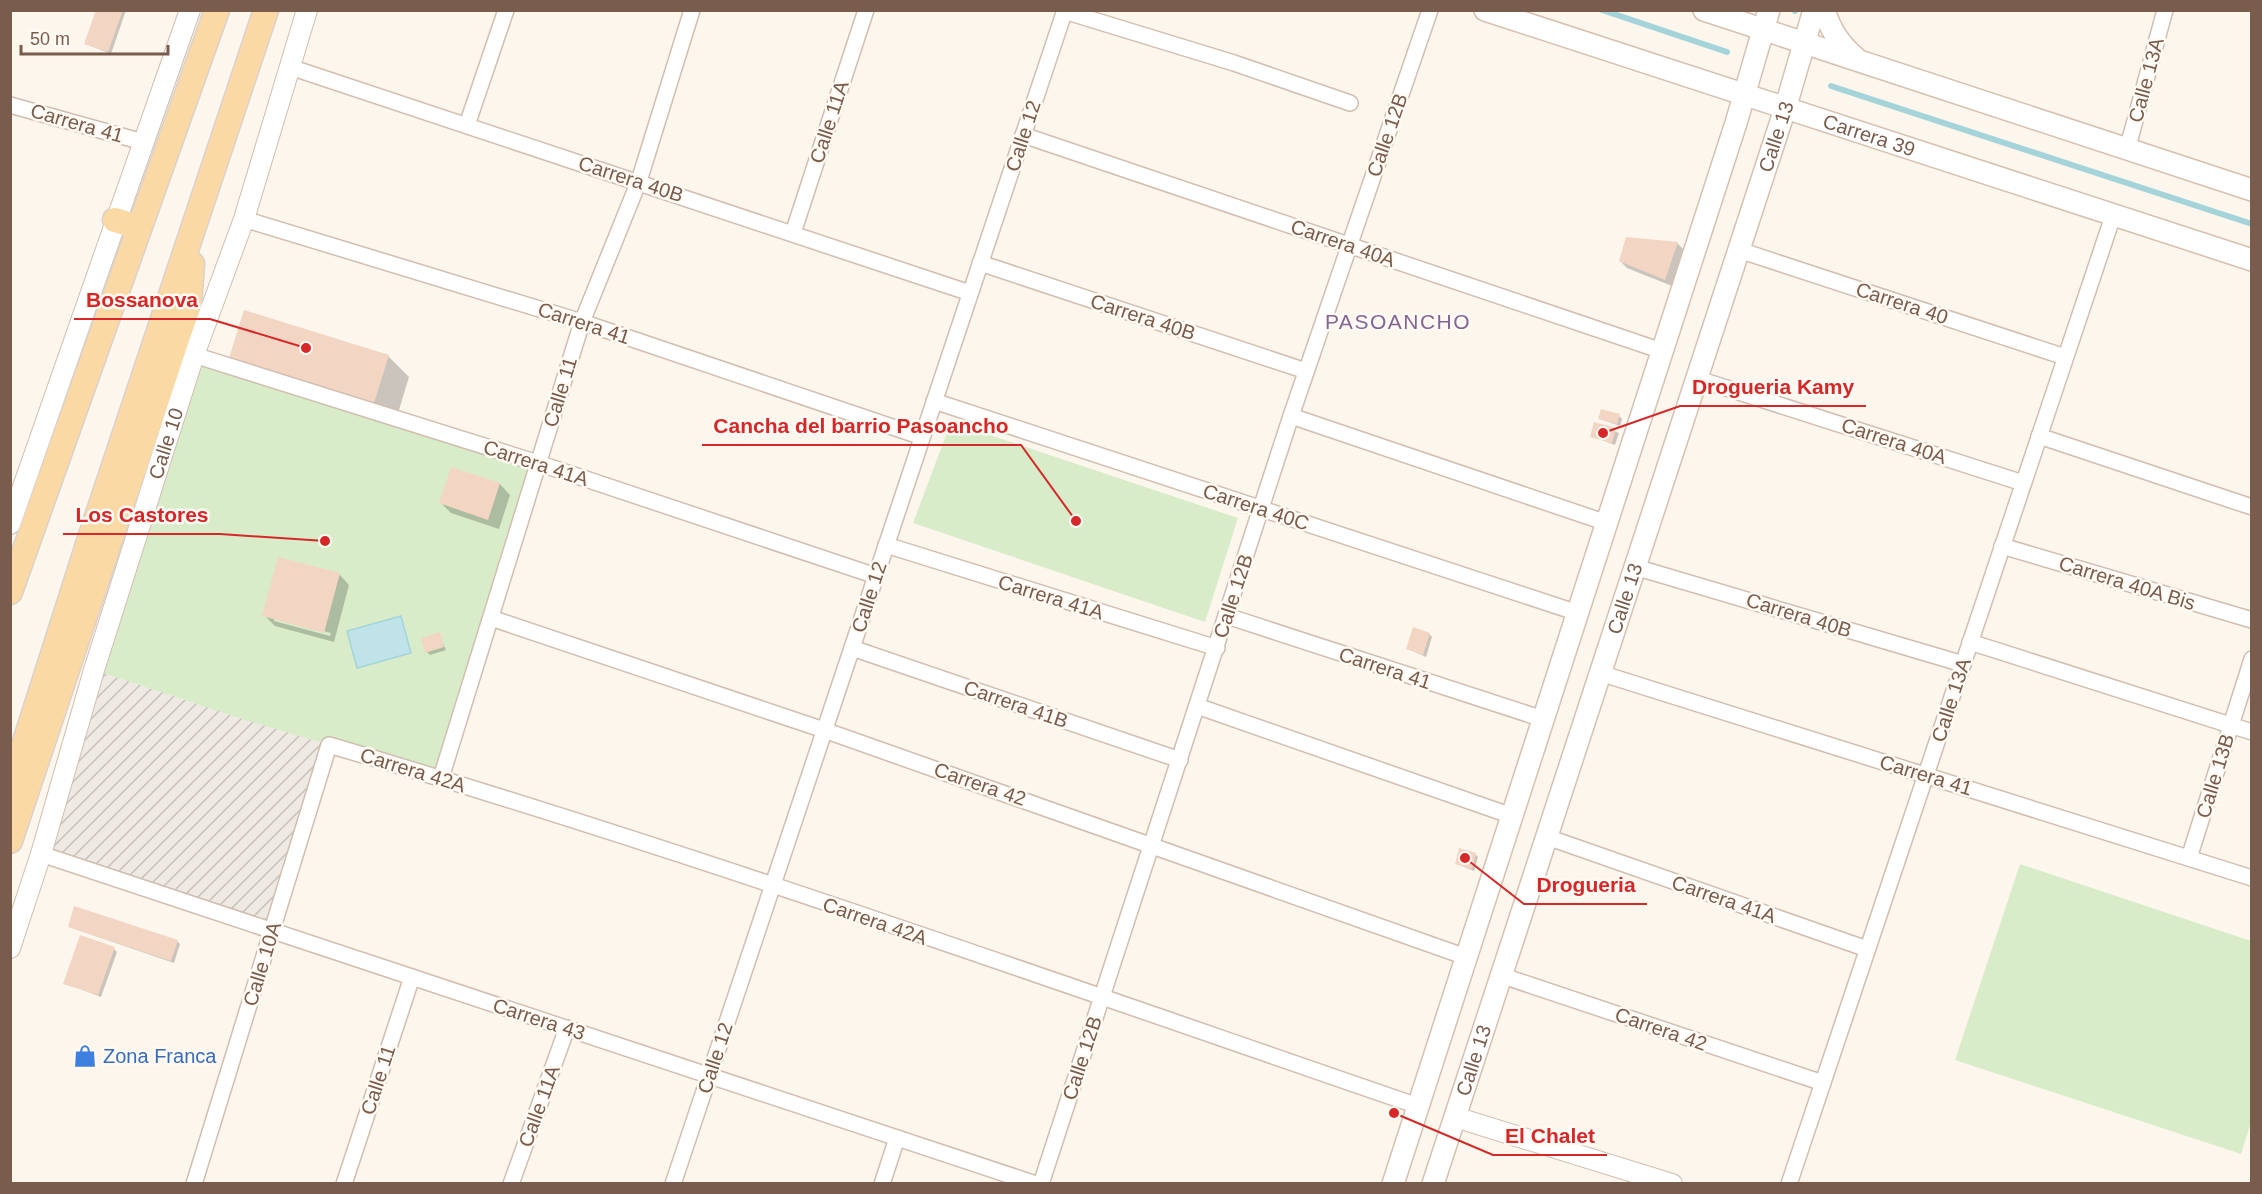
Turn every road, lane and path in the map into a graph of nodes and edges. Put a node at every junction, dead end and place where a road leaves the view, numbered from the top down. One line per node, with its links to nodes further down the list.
1 (190, 10): 25 (street)
2 (217, 10): 33 (main road)
3 (266, 10): 32 (main road)
4 (307, 10): 18 (street, Calle 10)
5 (506, 10): 23 (street)
6 (692, 10): 27 (street, Calle 11)
7 (866, 10): 34 (street, Calle 11A)
8 (1430, 10): 35 (street, Calle 12B)
9 (1485, 10): 19 (main road, Carrera 39)
10 (1814, 10): 16 (main road, Calle 13)
11 (1824, 10): 17 (main road)
12 (2165, 10): 26 (street, Calle 13A)
13 (1064, 11): 20 (street); 24 (street, Calle 12)
14 (1706, 11): 15 (main road)
15 (1764, 29): 16 (main road); 19 (main road, Calle 13)
16 (1801, 53): 17 (main road); 21 (main road, Calle 13)
17 (1862, 64): 26 (main road)
18 (290, 66): 23 (street, Carrera 40B); 30 (street, Calle 10)
19 (1747, 89): 21 (main road, Carrera 39); 41 (main road, Calle 13)
20 (1350, 103)
21 (1786, 103): 29 (main road, Carrera 39); 36 (main road, Calle 13)
22 (10, 105): 25 (street, Carrera 41)
23 (467, 125): 27 (street, Carrera 40B)
24 (1023, 135): 35 (street, Carrera 40A); 38 (street, Calle 12)
25 (143, 142): 31 (street)
26 (2127, 150): 28 (main road)
27 (639, 181): 34 (street, Carrera 40B); 40 (street, Calle 11)
28 (2252, 190)
29 (2113, 216): 37 (main road, Carrera 39); 43 (street, Calle 13A)
30 (244, 219): 40 (street, Carrera 41); 42 (street, Calle 10)
31 (116, 220): 33 (main road); 51 (street)
32 (196, 223): 81 (main road); 84 (main road)
33 (138, 227): 61 (main road)
34 (793, 233): 39 (street, Carrera 40B)
35 (1348, 246): 41 (street, Carrera 40A); 44 (street, Calle 12B)
36 (1739, 250): 43 (street, Carrera 40); 45 (main road, Calle 13)
37 (2252, 260)
38 (980, 263): 39 (street, Calle 12); 44 (street, Carrera 40B)
39 (970, 293): 46 (street, Calle 12)
40 (582, 322): 49 (street, Carrera 41); 50 (street, Calle 11)
41 (1662, 351): 56 (main road, Calle 13)
42 (194, 355): 50 (street, Carrera 41A); 86 (street, Calle 10)
43 (2065, 357): 48 (street, Calle 13A)
44 (1306, 371): 47 (street, Calle 12B)
45 (1695, 378): 52 (street, Carrera 40A); 59 (main road, Calle 13)
46 (934, 401): 49 (street, Calle 12); 54 (street, Carrera 40C)
47 (1292, 416): 54 (street, Calle 12B); 56 (street)
48 (2039, 436): 52 (street, Calle 13A); 53 (street)
49 (922, 437): 57 (street, Calle 12)
50 (538, 463): 60 (street, Carrera 41A); 64 (street, Calle 11)
51 (18, 483): 55 (street)
52 (2024, 483): 58 (street, Calle 13A)
53 (2252, 507)
54 (1262, 509): 62 (street, Carrera 40C); 63 (street, Calle 12B)
55 (12, 516)
56 (1607, 523): 62 (main road, Calle 13)
57 (886, 546): 60 (street, Calle 12); 68 (street, Carrera 41A)
58 (2002, 546): 65 (street, Carrera 40A Bis); 66 (street, Calle 13A)
59 (1635, 567): 70 (street, Carrera 40B); 71 (main road, Calle 13)
60 (876, 576): 67 (street, Calle 12)
61 (10, 592)
62 (1578, 613): 73 (main road, Calle 13)
63 (1227, 616): 68 (street, Calle 12B); 73 (street, Carrera 41)
64 (491, 618): 75 (street, Carrera 42); 80 (street, Calle 11)
65 (2252, 620)
66 (1970, 642): 70 (street, Calle 13A); 74 (street)
67 (852, 648): 75 (street, Calle 12); 78 (street, Carrera 41B)
68 (1217, 648): 72 (street, Calle 12B)
69 (2252, 659): 74 (street, Calle 13B)
70 (1963, 664): 79 (street, Calle 13A)
71 (1600, 673): 79 (street, Carrera 41); 83 (main road, Calle 13)
72 (1197, 706): 78 (street, Calle 12B); 82 (street)
73 (1543, 719): 82 (main road, Calle 13)
74 (2230, 725): 76 (street); 87 (street, Calle 13B)
75 (824, 730): 85 (street, Carrera 42); 89 (street, Calle 12)
76 (2252, 732)
77 (329, 745): 80 (street, Carrera 42A); 90 (street, Calle 10A)
78 (1180, 760): 85 (street, Calle 12B)
79 (1926, 775): 87 (street, Carrera 41); 92 (street, Calle 13A)
80 (441, 778): 89 (street, Carrera 42A)
81 (10, 789)
82 (1512, 816): 93 (main road, Calle 13)
83 (1547, 837): 92 (street, Carrera 41A); 94 (main road, Calle 13)
84 (10, 841)
85 (1152, 844): 93 (street, Carrera 42); 96 (street, Calle 12B)
86 (41, 854): 90 (street, Carrera 43); 91 (street, Calle 10)
87 (2189, 858): 88 (street, Carrera 41)
88 (2252, 878)
89 (772, 886): 96 (street, Carrera 42A); 98 (street, Calle 12)
90 (272, 931): 95 (street, Carrera 43); 103 (street, Calle 10A)
91 (10, 948)
92 (1867, 950): 99 (street, Calle 13A)
93 (1466, 957): 100 (main road, Calle 13)
94 (1500, 975): 99 (street, Carrera 42); 101 (main road, Calle 13)
95 (412, 977): 97 (street, Carrera 43); 104 (street, Calle 11)
96 (1102, 998): 100 (street, Carrera 42A); 109 (street, Calle 12B)
97 (567, 1028): 98 (street, Carrera 43); 105 (street, Calle 11A)
98 (709, 1075): 102 (street, Carrera 43); 106 (street, Calle 12)
99 (1823, 1083): 113 (street, Calle 13A)
100 (1418, 1106): 110 (main road, Calle 13)
101 (1455, 1117): 111 (main road, Calle 13); 112 (street)
102 (897, 1138): 107 (street); 108 (street, Carrera 43)
103 (194, 1184)
104 (344, 1184)
105 (511, 1184)
106 (673, 1184)
107 (882, 1184)
108 (1036, 1184)
109 (1041, 1184)
110 (1393, 1184)
111 (1433, 1184)
112 (1672, 1184)
113 (1789, 1184)

